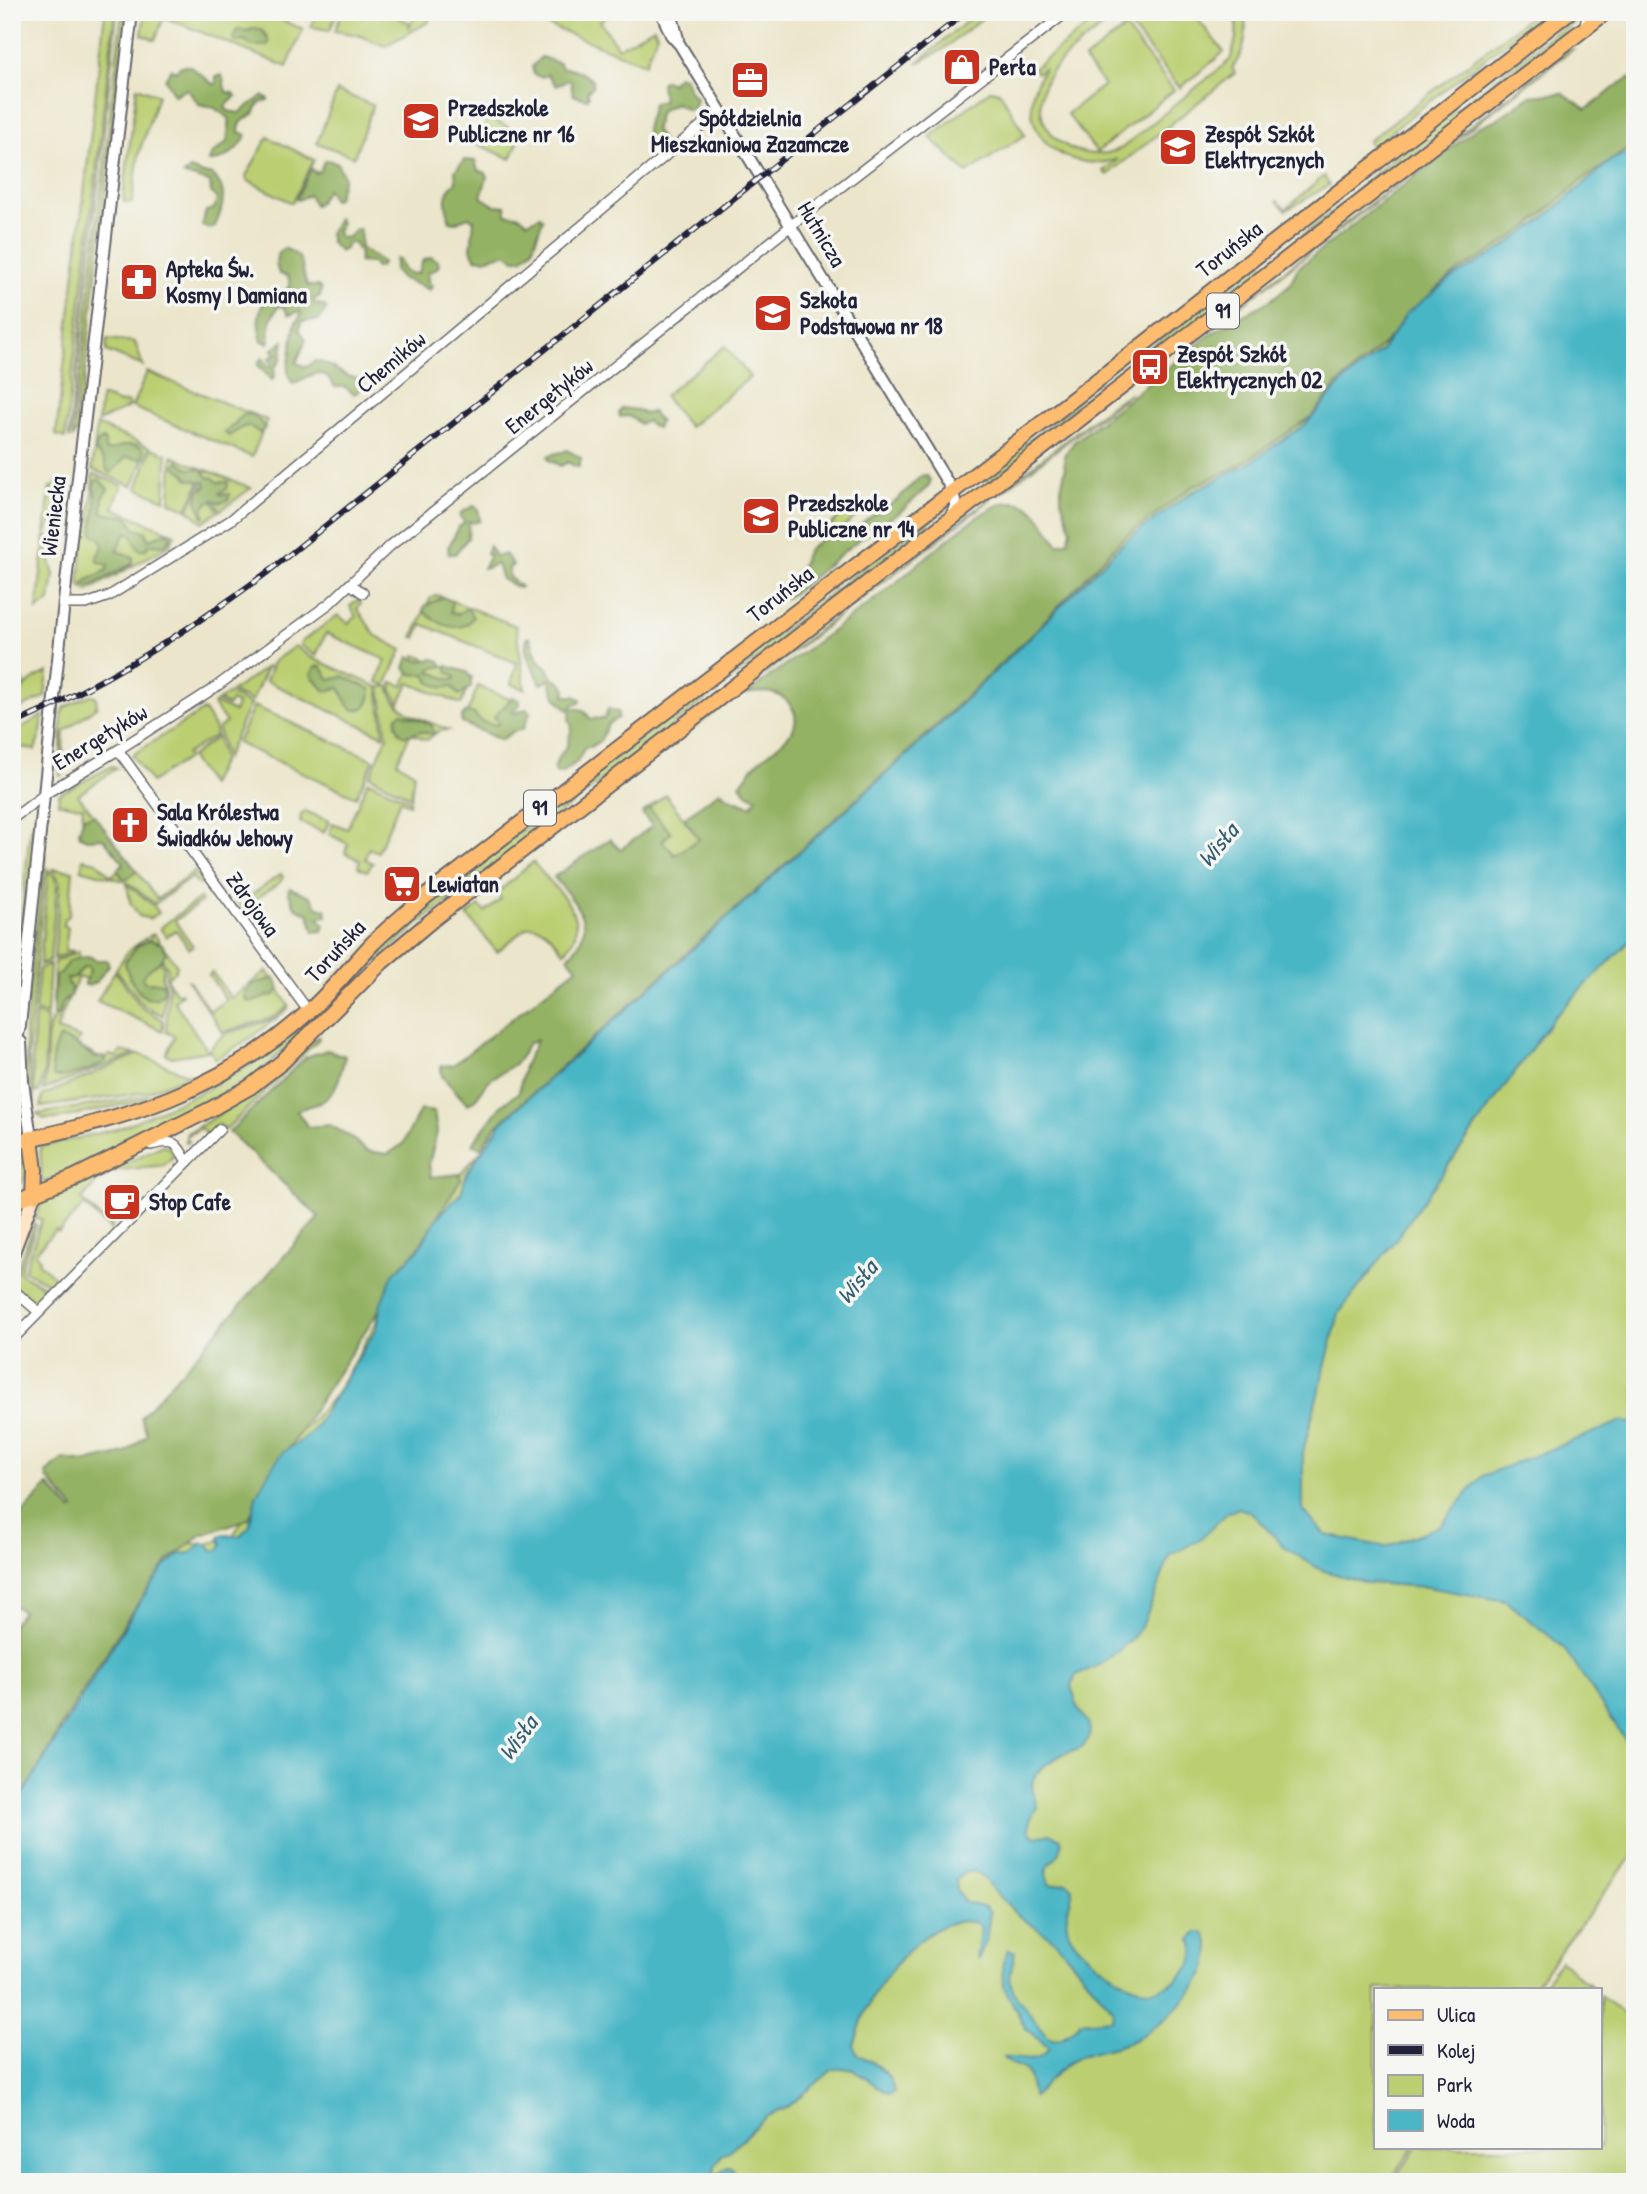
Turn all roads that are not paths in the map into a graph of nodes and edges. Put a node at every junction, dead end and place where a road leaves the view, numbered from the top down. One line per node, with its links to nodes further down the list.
1 (132, 12): 18 (street, Wieniecka)
2 (661, 12): 9 (street, Hutnicza)
3 (671, 12): 9 (street, Hutnicza)
4 (1067, 12): 11 (street, Energetyków)
5 (1569, 12): 12 (main road, Toruńska / 91)
6 (1588, 12): 8 (street)
7 (1606, 12): 8 (main road, Toruńska / 91)
8 (1583, 29): 13 (main road, Toruńska / 91)
9 (680, 45): 10 (street, Hutnicza)
10 (720, 110): 11 (street, Hutnicza); 18 (street, Chemików)
11 (792, 225): 14 (street, Hutnicza); 16 (street, Energetyków)
12 (1261, 253): 13 (main road); 14 (main road, Toruńska / 91)
13 (1274, 270): 15 (main road, Toruńska / 91)
14 (952, 490): 15 (street); 22 (main road, Toruńska / 91)
15 (950, 521): 25 (main road, Toruńska / 91)
16 (350, 584): 17 (street); 19 (street, Energetyków)
17 (363, 593)
18 (64, 604): 20 (street, Wieniecka)
19 (118, 750): 20 (street, Energetyków); 22 (street, Zdrojowa)
20 (44, 794): 21 (street, Energetyków); 23 (street, Wieniecka)
21 (12, 819)
22 (309, 1012): 27 (main road, Toruńska / 91)
23 (20, 1026): 24 (street, Wieniecka); 27 (street, Wieniecka)
24 (12, 1060)
25 (211, 1109): 29 (main road, Toruńska / 91); 30 (street)
26 (220, 1129): 31 (street)
27 (31, 1138): 28 (main road, 91); 32 (main road)
28 (12, 1143)
29 (141, 1144): 30 (street, Toruńska); 32 (main road, Toruńska / 91)
30 (178, 1146): 31 (street)
31 (187, 1162): 36 (street)
32 (34, 1195): 33 (main road, 91); 34 (main road)
33 (12, 1202)
34 (12, 1255)
35 (12, 1289): 36 (street)
36 (39, 1312): 37 (street)
37 (12, 1340)

